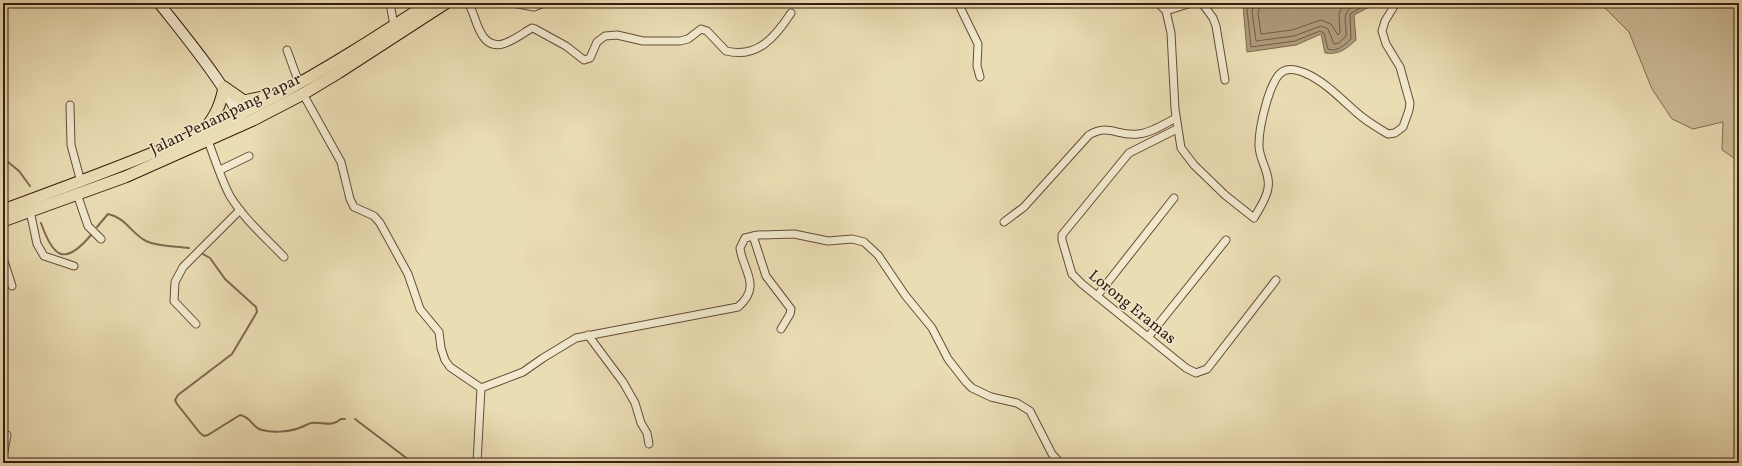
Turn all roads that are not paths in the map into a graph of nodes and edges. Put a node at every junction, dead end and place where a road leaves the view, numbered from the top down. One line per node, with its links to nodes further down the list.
1 (159, 3): 20 (main road)
2 (429, 3): 15 (main road, Jalan Penampang Papar)
3 (446, 3): 21 (main road, Jalan Penampang Papar)
4 (468, 3): 14 (street)
5 (513, 3): 6 (street)
6 (544, 3)
7 (958, 3): 17 (street)
8 (1158, 3): 13 (street)
9 (1191, 3): 13 (street)
10 (1202, 3): 18 (street)
11 (1396, 3): 27 (street)
12 (389, 5): 15 (street)
13 (1166, 11): 25 (street)
14 (791, 13)
15 (394, 26): 19 (main road, Jalan Penampang Papar)
16 (287, 50): 19 (street)
17 (980, 77)
18 (1226, 80)
19 (299, 83): 22 (main road, Jalan Penampang Papar)
20 (224, 87): 22 (main road); 24 (main road); 28 (main road)
21 (303, 94): 26 (main road, Jalan Penampang Papar); 53 (street)
22 (273, 98): 24 (main road, Jalan Penampang Papar)
23 (70, 106): 31 (street)
24 (239, 115): 26 (main road); 28 (main road, Jalan Penampang Papar)
25 (1176, 118): 27 (street); 39 (street)
26 (237, 128): 28 (main road, Jalan Penampang Papar)
27 (1177, 129): 48 (street, Lorong Eramas)
28 (205, 137): 30 (street); 31 (main road, Jalan Penampang Papar); 33 (main road, Jalan Penampang Papar)
29 (249, 156): 30 (street)
30 (220, 170): 36 (street)
31 (81, 182): 32 (main road, Jalan Penampang Papar)
32 (53, 192): 33 (main road); 35 (main road, Jalan Penampang Papar)
33 (72, 196): 37 (main road, Jalan Penampang Papar); 41 (street)
34 (1174, 198): 48 (street)
35 (3, 210)
36 (240, 210): 43 (street); 49 (street)
37 (30, 211): 38 (main road, Jalan Penampang Papar); 45 (street)
38 (3, 221)
39 (1004, 222)
40 (753, 236): 50 (street); 51 (street); 58 (street)
41 (101, 239)
42 (1226, 240): 52 (street)
43 (284, 257)
44 (3, 258): 47 (street)
45 (74, 266)
46 (1276, 280): 52 (street, Lorong Eramas)
47 (12, 286)
48 (1097, 296): 52 (street, Lorong Eramas)
49 (196, 324)
50 (781, 329)
51 (588, 335): 53 (street); 55 (street)
52 (1149, 336)
53 (481, 388): 57 (street)
54 (7, 435): 56 (street)
55 (649, 444)
56 (3, 456)
57 (477, 463)
58 (1060, 463)

